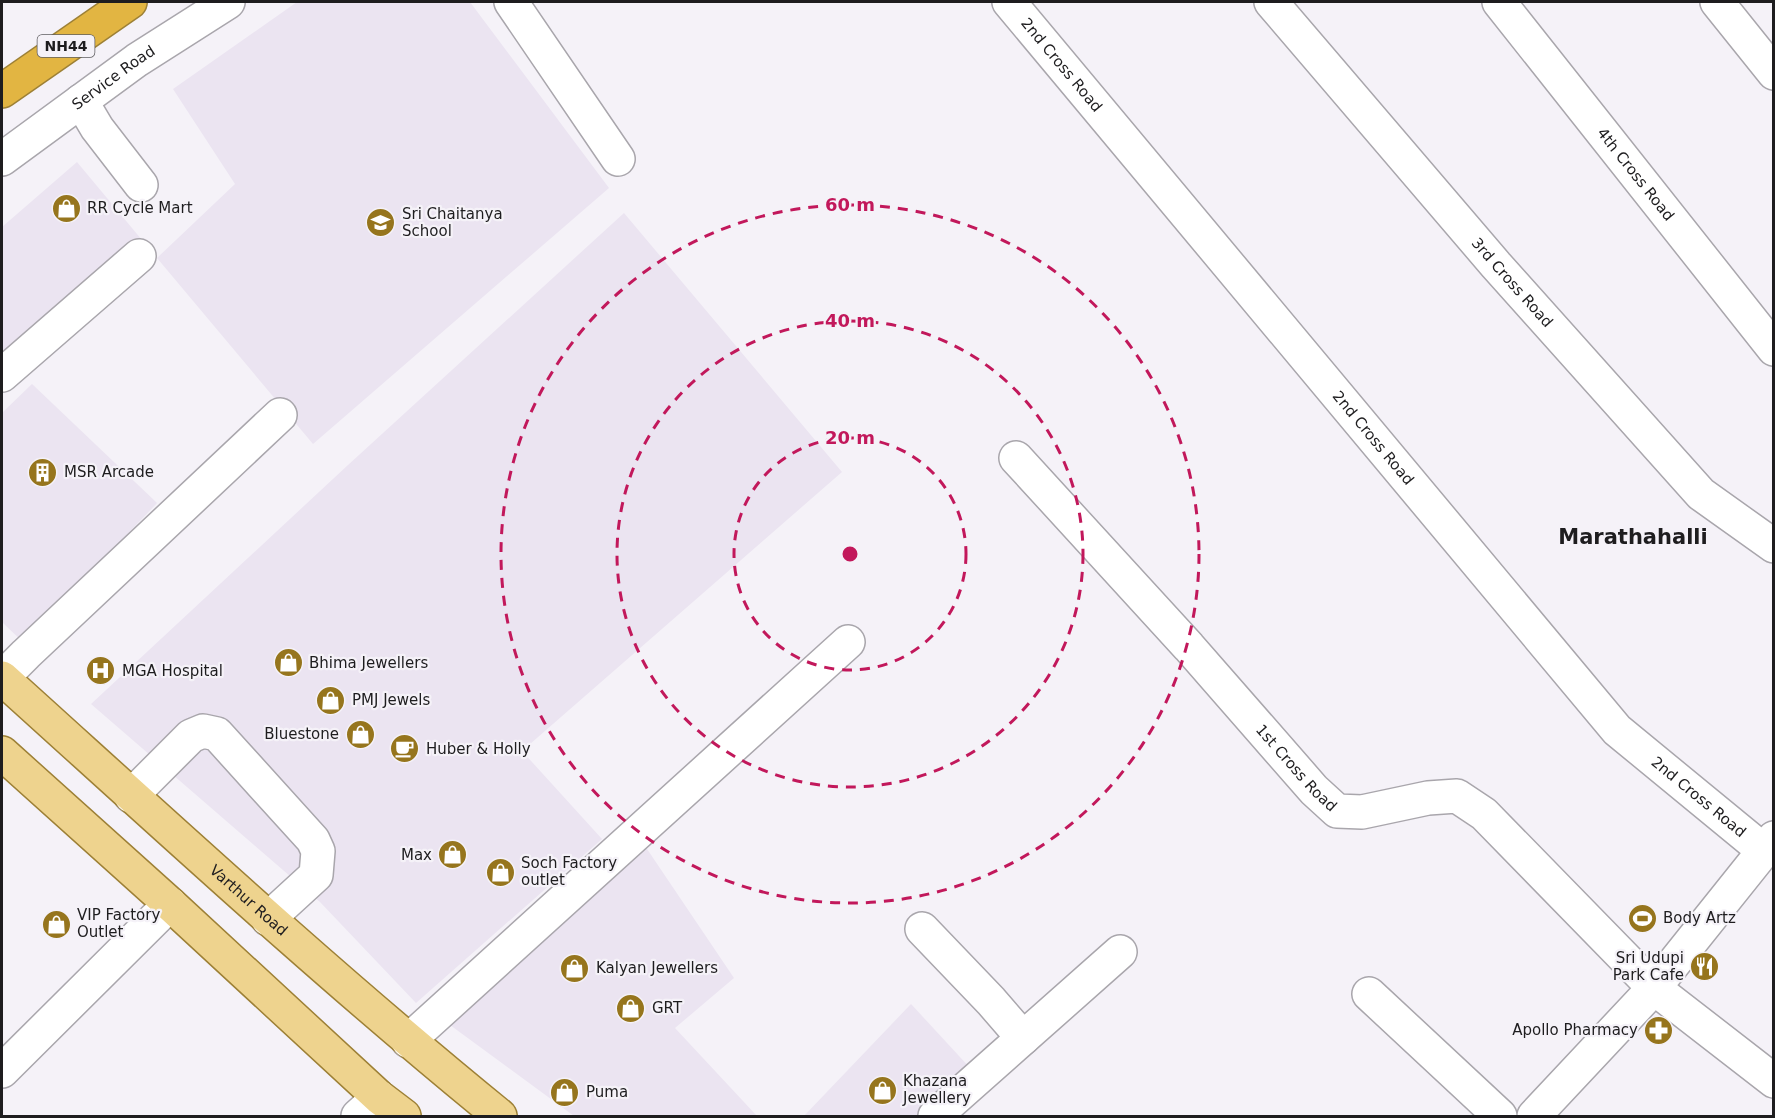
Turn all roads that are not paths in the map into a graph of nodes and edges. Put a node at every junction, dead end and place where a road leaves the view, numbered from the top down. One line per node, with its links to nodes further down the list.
1 (130, 2): 9 (highway, NH44)
2 (228, 2): 10 (street, Service Road)
3 (511, 2): 12 (street)
4 (1009, 2): 24 (street, 2nd Cross Road)
5 (1271, 2): 19 (street, 3rd Cross Road)
6 (1499, 2): 15 (street, 4th Cross Road)
7 (1717, 2): 8 (street)
8 (1773, 73)
9 (2, 91)
10 (81, 101): 11 (street, Service Road); 13 (street)
11 (2, 159)
12 (618, 159)
13 (141, 185)
14 (139, 256): 16 (street)
15 (1773, 349)
16 (2, 375)
17 (280, 415): 21 (street)
18 (1016, 458): 29 (street, 1st Cross Road)
19 (1773, 546)
20 (848, 642): 32 (street)
21 (2, 678): 23 (main road, Varthur Road)
22 (2, 753): 25 (main road)
23 (131, 796): 26 (main road, Varthur Road); 26 (street)
24 (1768, 844): 29 (street)
25 (170, 904): 33 (street); 35 (main road)
26 (268, 919): 32 (main road, Varthur Road)
27 (922, 929): 31 (street)
28 (1120, 952): 31 (street)
29 (1654, 988): 34 (street); 39 (street)
30 (1369, 994): 36 (street)
31 (1023, 1038): 38 (street)
32 (408, 1041): 37 (main road, Varthur Road)
33 (2, 1071)
34 (1773, 1081)
35 (381, 1110)
36 (1485, 1112)
37 (500, 1116)
38 (935, 1116)
39 (1534, 1116)

